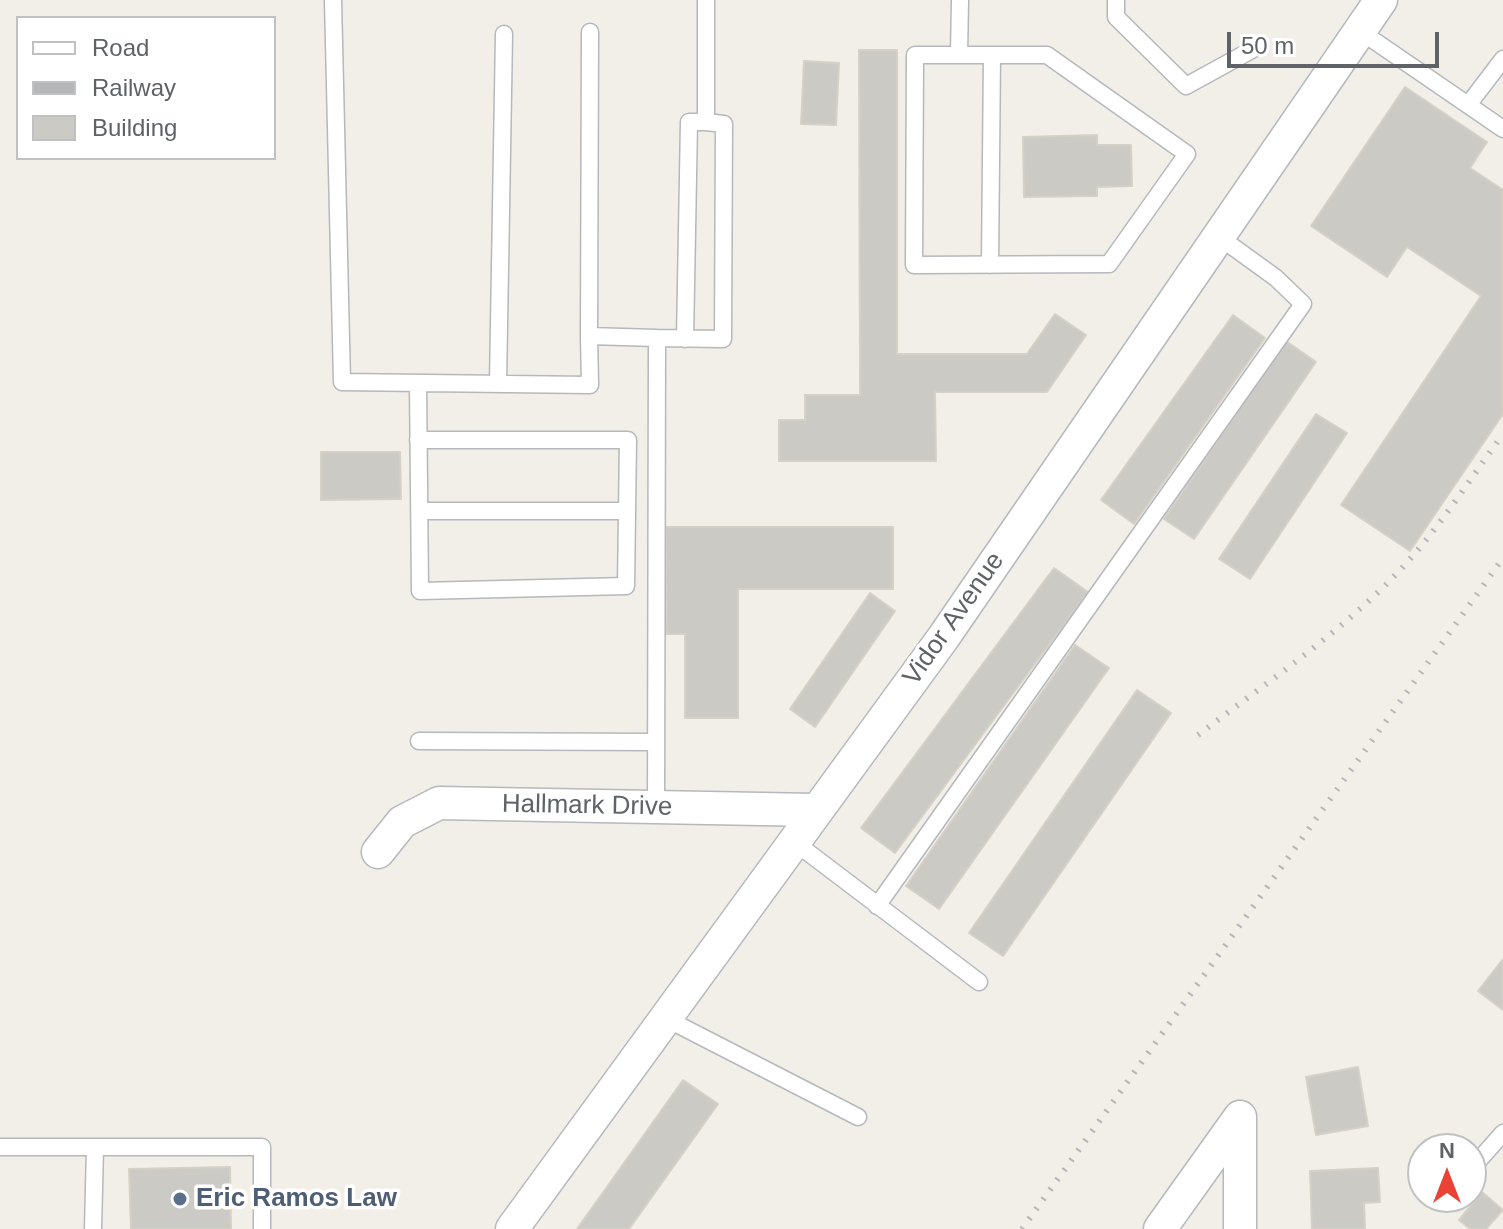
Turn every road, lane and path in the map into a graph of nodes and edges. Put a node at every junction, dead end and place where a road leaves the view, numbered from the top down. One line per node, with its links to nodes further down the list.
1 (333, 0): 21 (lane)
2 (706, 0): 14 (lane)
3 (960, 0): 10 (lane)
4 (1116, 0): 9 (lane)
5 (1381, 0): 6 (street, Vidor Avenue)
6 (1360, 31): 13 (lane); 16 (street, Vidor Avenue)
7 (590, 32): 18 (lane)
8 (504, 34): 22 (lane)
9 (1257, 47)
10 (959, 55): 11 (lane); 17 (lane)
11 (992, 55): 17 (lane); 17 (lane)
12 (1503, 59): 13 (lane)
13 (1468, 105): 15 (lane)
14 (706, 122): 20 (lane); 20 (lane)
15 (1503, 129)
16 (1218, 236): 29 (street, Vidor Avenue); 32 (lane)
17 (990, 265)
18 (589, 336): 19 (lane); 22 (lane)
19 (657, 338): 20 (lane); 27 (lane)
20 (685, 339)
21 (418, 383): 22 (lane); 23 (lane)
22 (498, 384)
23 (418, 440): 24 (lane); 25 (lane)
24 (419, 511): 25 (lane); 25 (lane)
25 (627, 511)
26 (419, 741): 27 (lane)
27 (655, 742): 28 (lane)
28 (656, 807): 29 (street, Hallmark Drive); 31 (street, Hallmark Drive)
29 (815, 810): 30 (street, Vidor Avenue)
30 (793, 841): 32 (lane); 34 (street, Vidor Avenue)
31 (378, 852)
32 (877, 906): 33 (lane)
33 (979, 982)
34 (665, 1018): 35 (lane); 42 (street, Vidor Avenue)
35 (858, 1117)
36 (1503, 1133): 39 (lane)
37 (0, 1147): 38 (lane)
38 (95, 1147): 40 (lane); 41 (lane)
39 (1487, 1151)
40 (93, 1229)
41 (262, 1229)
42 (512, 1229)
43 (1160, 1229): 44 (street)
44 (1240, 1229)

